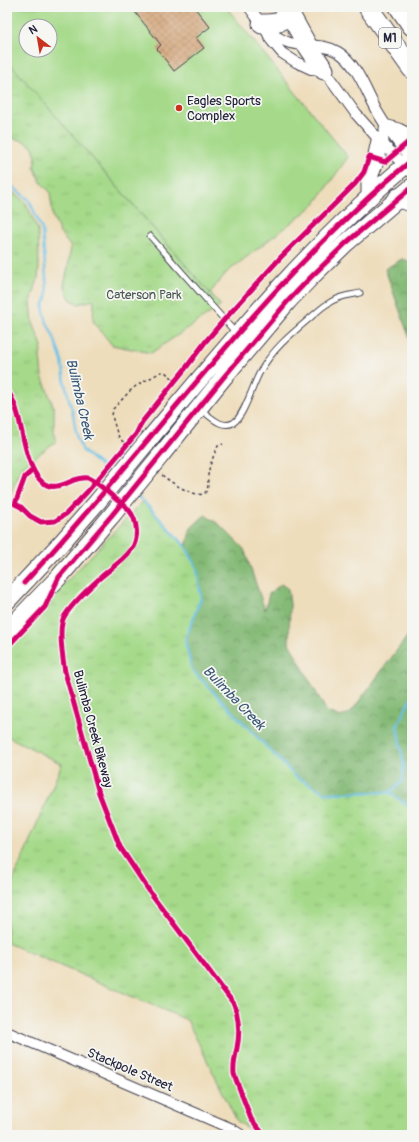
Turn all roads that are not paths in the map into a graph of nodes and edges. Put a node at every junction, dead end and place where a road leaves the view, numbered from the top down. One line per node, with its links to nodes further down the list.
1 (248, 7): 6 (street)
2 (368, 7): 8 (highway, M1)
3 (398, 7): 5 (highway, M1)
4 (288, 10): 6 (highway); 7 (highway)
5 (412, 26)
6 (264, 27): 7 (street); 9 (street)
7 (307, 44): 9 (highway); 10 (street)
8 (412, 69)
9 (324, 70): 10 (street)
10 (384, 135): 11 (highway); 12 (street); 12 (street); 14 (highway)
11 (412, 139)
12 (411, 164): 14 (highway)
13 (407, 195): 18 (highway)
14 (370, 196): 17 (highway)
15 (150, 236): 17 (lane)
16 (360, 293): 18 (lane)
17 (237, 334): 19 (highway, bridge)
18 (199, 408): 20 (highway, bridge)
19 (7, 601)
20 (7, 631)
21 (7, 1032): 22 (street, Stackpole Street)
22 (241, 1135)

